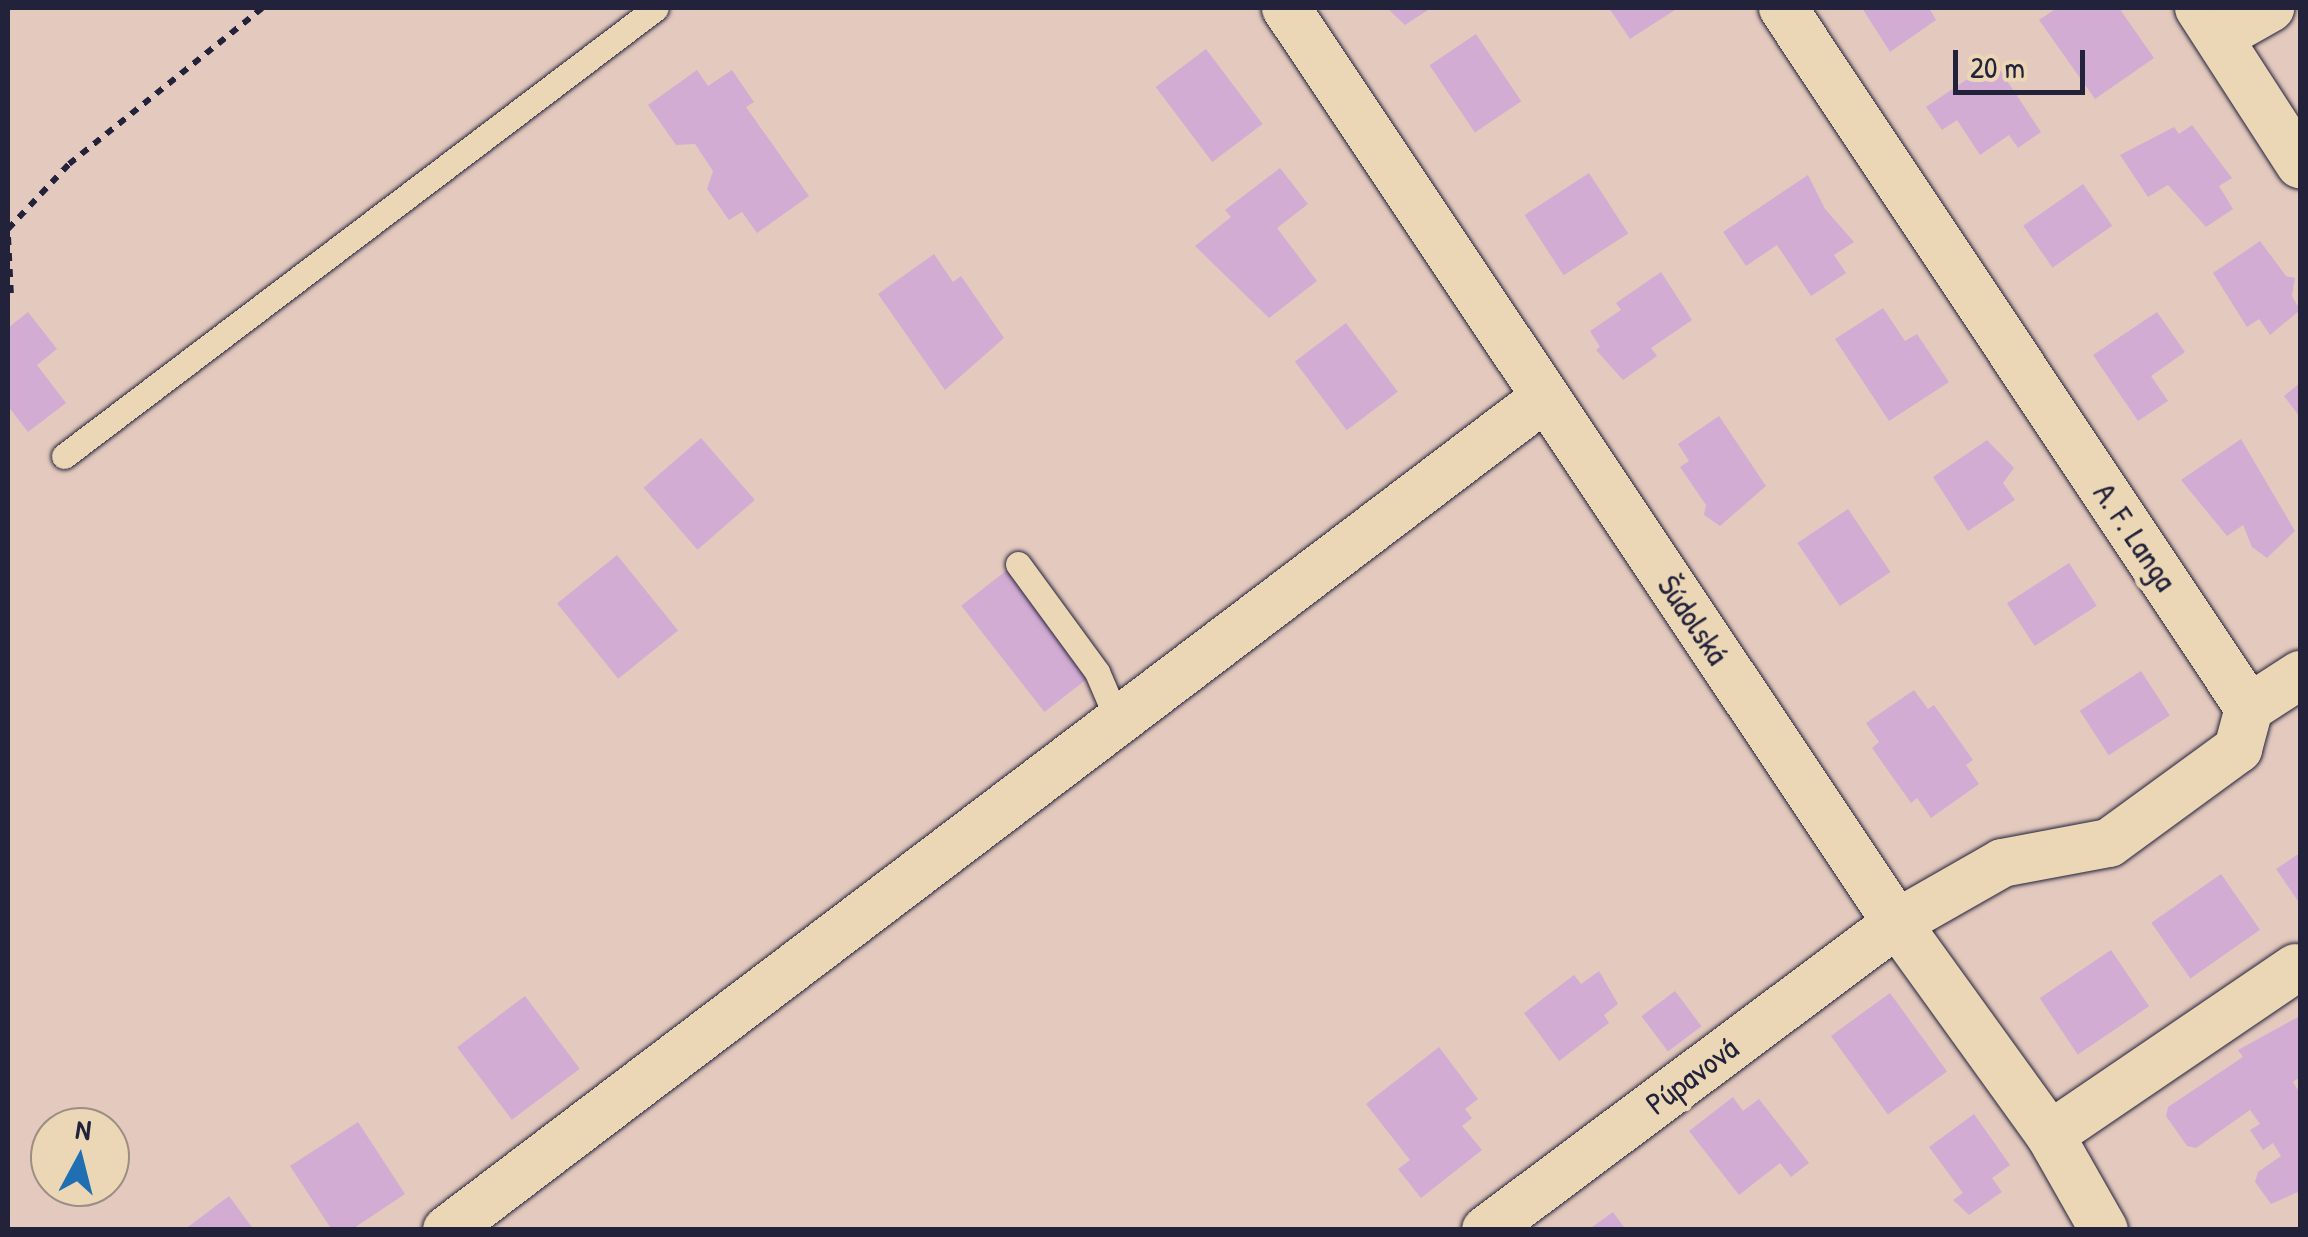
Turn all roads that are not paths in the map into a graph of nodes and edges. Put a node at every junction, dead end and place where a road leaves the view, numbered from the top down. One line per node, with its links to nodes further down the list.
1 (656, 8): 8 (lane)
2 (1286, 8): 7 (street, Šúdolská)
3 (1782, 8): 11 (street, A. F. Langa)
4 (2270, 8): 5 (street)
5 (2209, 22): 6 (street)
6 (2300, 164)
7 (1544, 399): 12 (street); 13 (street, Šúdolská)
8 (64, 456)
9 (1018, 564): 12 (lane)
10 (2300, 675): 11 (street)
11 (2249, 708): 13 (street)
12 (1118, 721): 16 (street)
13 (1897, 923): 15 (street, Šúdolská); 17 (street, Púpavová)
14 (2296, 968): 15 (street)
15 (2050, 1136): 18 (street, Šúdolská)
16 (447, 1230)
17 (1486, 1230)
18 (2104, 1230)

